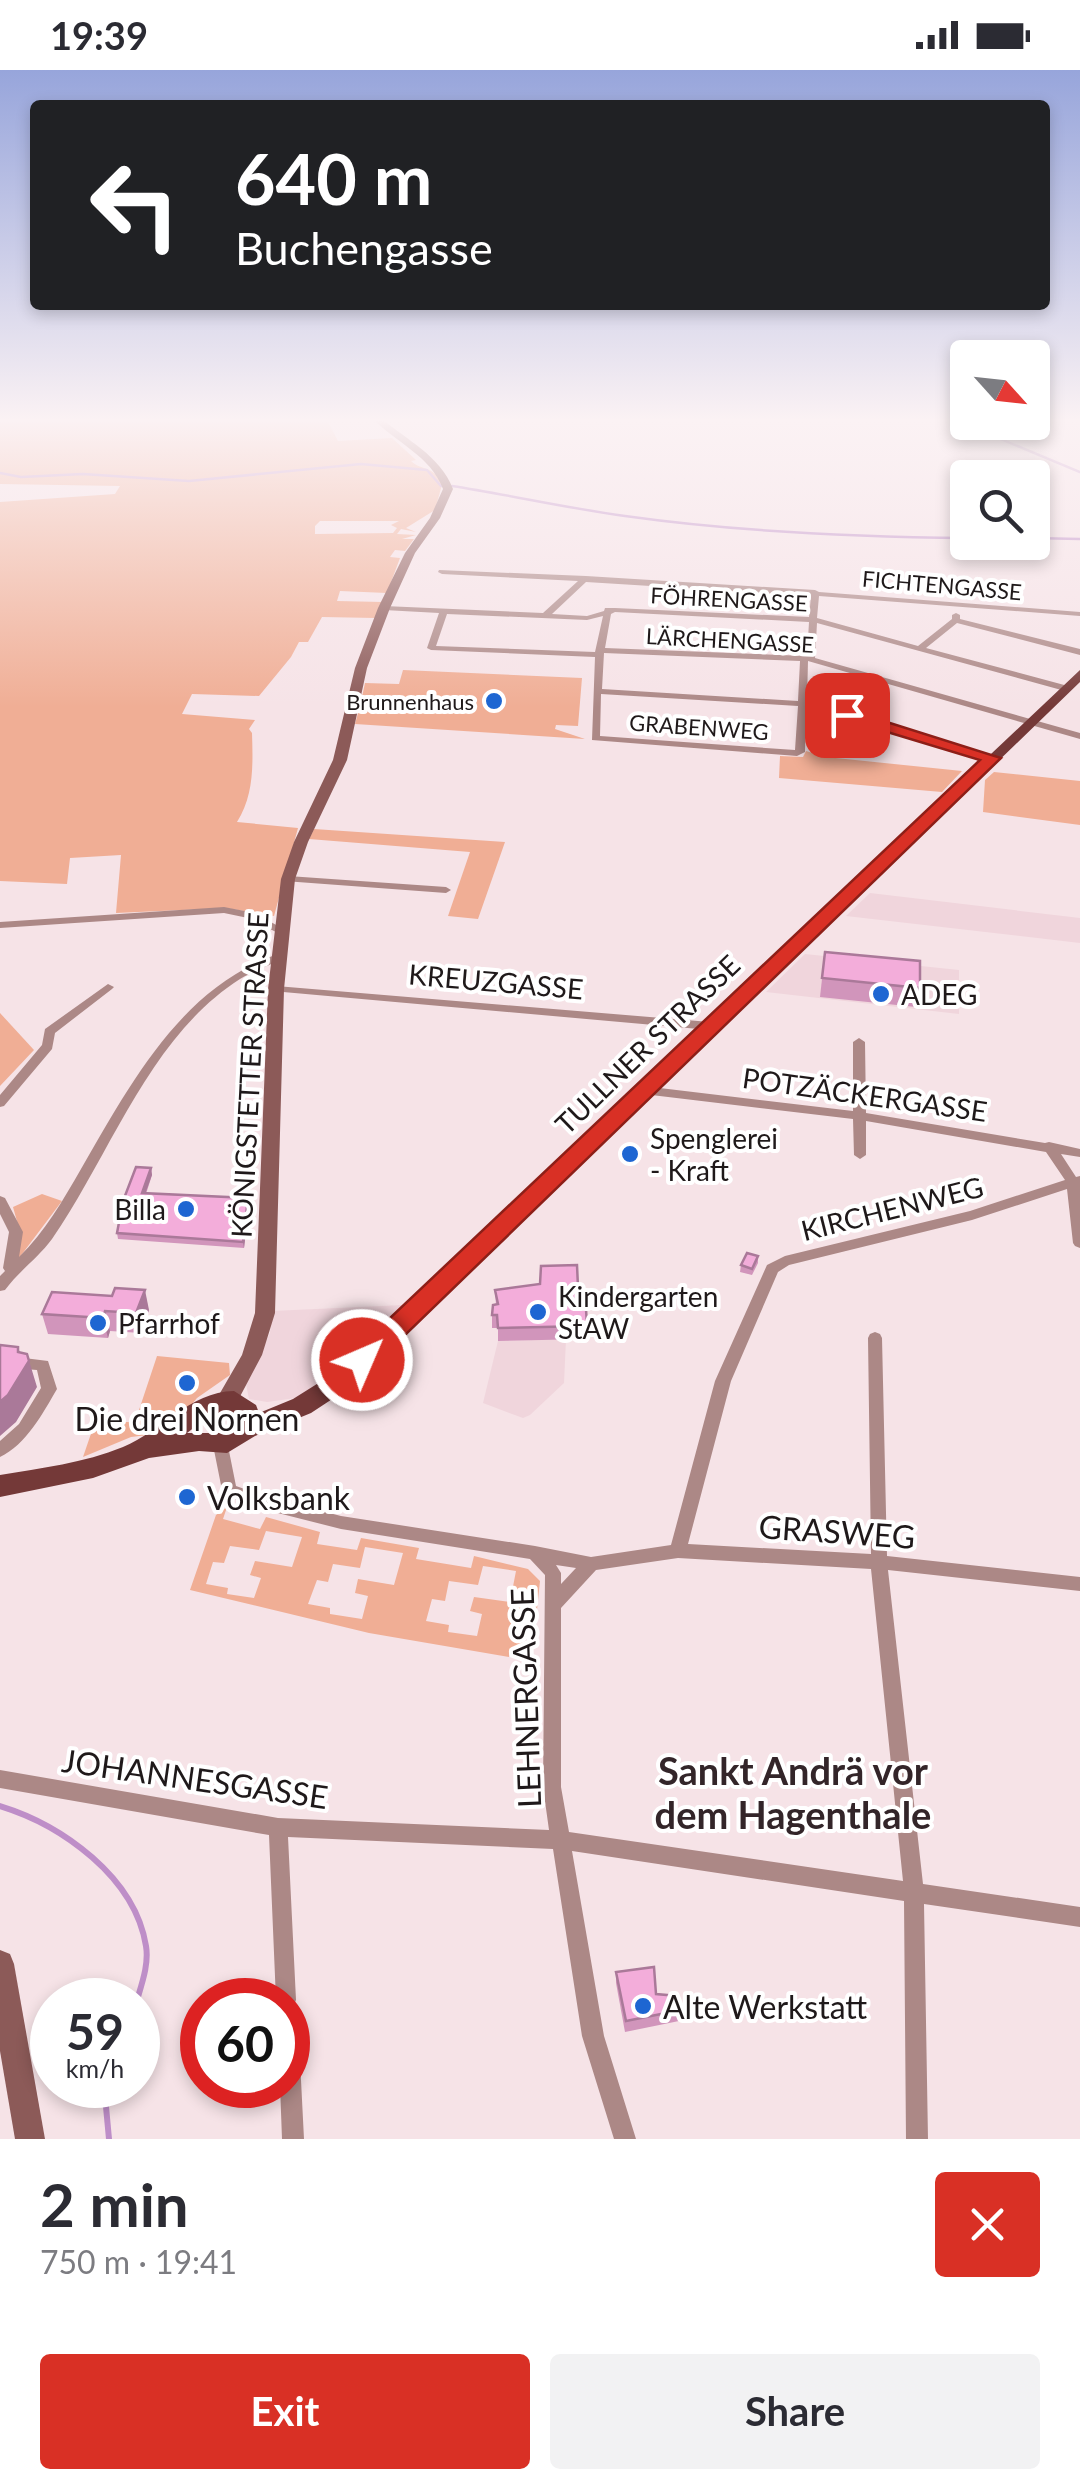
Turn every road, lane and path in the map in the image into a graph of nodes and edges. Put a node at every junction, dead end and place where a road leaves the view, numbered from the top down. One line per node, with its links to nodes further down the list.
1 (437, 515): 6 (main road, KÖNIGSTETTER STRASSE)
2 (442, 572): 3 (street, FICHTENGASSE)
3 (586, 578): 4 (street, FICHTENGASSE); 10 (street)
4 (815, 592): 5 (street, FICHTENGASSE); 11 (street)
5 (956, 602): 9 (street, FICHTENGASSE); 12 (street)
6 (384, 608): 8 (street, FÖHRENGASSE); 24 (main road, KÖNIGSTETTER STRASSE)
7 (608, 610): 10 (street, FÖHRENGASSE); 11 (street, FÖHRENGASSE); 14 (street)
8 (444, 611): 10 (street, FÖHRENGASSE); 14 (street, LÄRCHENGASSE)
9 (1080, 614)
10 (544, 616)
11 (814, 620): 13 (street, FÖHRENGASSE); 16 (street)
12 (956, 620): 13 (street); 15 (street)
13 (920, 648): 18 (street, FÖHRENGASSE)
14 (600, 652): 16 (street, LÄRCHENGASSE); 19 (street)
15 (1080, 652)
16 (807, 660): 20 (street); 21 (street, LÄRCHENGASSE)
17 (1080, 674): 18 (main road, TULLNER STRASSE)
18 (1065, 688): 21 (main road, TULLNER STRASSE)
19 (597, 691): 20 (street); 20 (street, GRABENWEG)
20 (802, 703): 23 (street)
21 (1029, 721): 22 (street, LÄRCHENGASSE); 23 (main road, TULLNER STRASSE)
22 (1077, 735)
23 (992, 758): 31 (main road, TULLNER STRASSE)
24 (288, 879): 25 (street); 27 (main road, KÖNIGSTETTER STRASSE)
25 (446, 890)
26 (0, 925): 27 (street)
27 (280, 930): 28 (main road, KÖNIGSTETTER STRASSE)
28 (278, 957): 30 (main road, KÖNIGSTETTER STRASSE); 42 (street)
29 (108, 987): 34 (street)
30 (276, 989): 31 (street, KREUZGASSE); 45 (main road, KÖNIGSTETTER STRASSE)
31 (710, 1026): 33 (main road, TULLNER STRASSE)
32 (858, 1042): 35 (street)
33 (643, 1090): 35 (street, POTZÄCKERGASSE); 45 (main road, TULLNER STRASSE)
34 (0, 1104)
35 (860, 1116): 36 (street, POTZÄCKERGASSE); 38 (street)
36 (1049, 1146): 37 (street, POTZÄCKERGASSE); 39 (street)
37 (1080, 1153)
38 (860, 1155)
39 (1077, 1182): 41 (street); 49 (street, KIRCHENWEG)
40 (0, 1201): 42 (street)
41 (1080, 1246)
42 (4, 1280)
43 (876, 1338): 51 (street)
44 (0, 1362): 47 (street)
45 (239, 1412): 46 (main road); 46 (main road)
46 (204, 1435): 48 (main road); 50 (street, LEHNERGASSE)
47 (0, 1451)
48 (0, 1486)
49 (678, 1550): 51 (street, GRASWEG); 52 (street, GRASWEG)
50 (535, 1553): 52 (street, GRASWEG); 54 (street, LEHNERGASSE)
51 (879, 1562): 53 (street, GRASWEG); 58 (street)
52 (591, 1564): 54 (street)
53 (1080, 1584)
54 (553, 1604): 57 (street, LEHNERGASSE)
55 (0, 1779): 56 (street, JOHANNESGASSE)
56 (278, 1827): 57 (street, JOHANNESGASSE); 61 (street)
57 (561, 1840): 58 (street, JOHANNESGASSE); 65 (street, LEHNERGASSE)
58 (914, 1894): 59 (street, JOHANNESGASSE); 66 (street)
59 (1080, 1917)
60 (0, 1964): 63 (main road)
61 (285, 1978)
62 (292, 2108): 64 (street)
63 (30, 2139)
64 (293, 2139)
65 (625, 2139)
66 (917, 2139)

